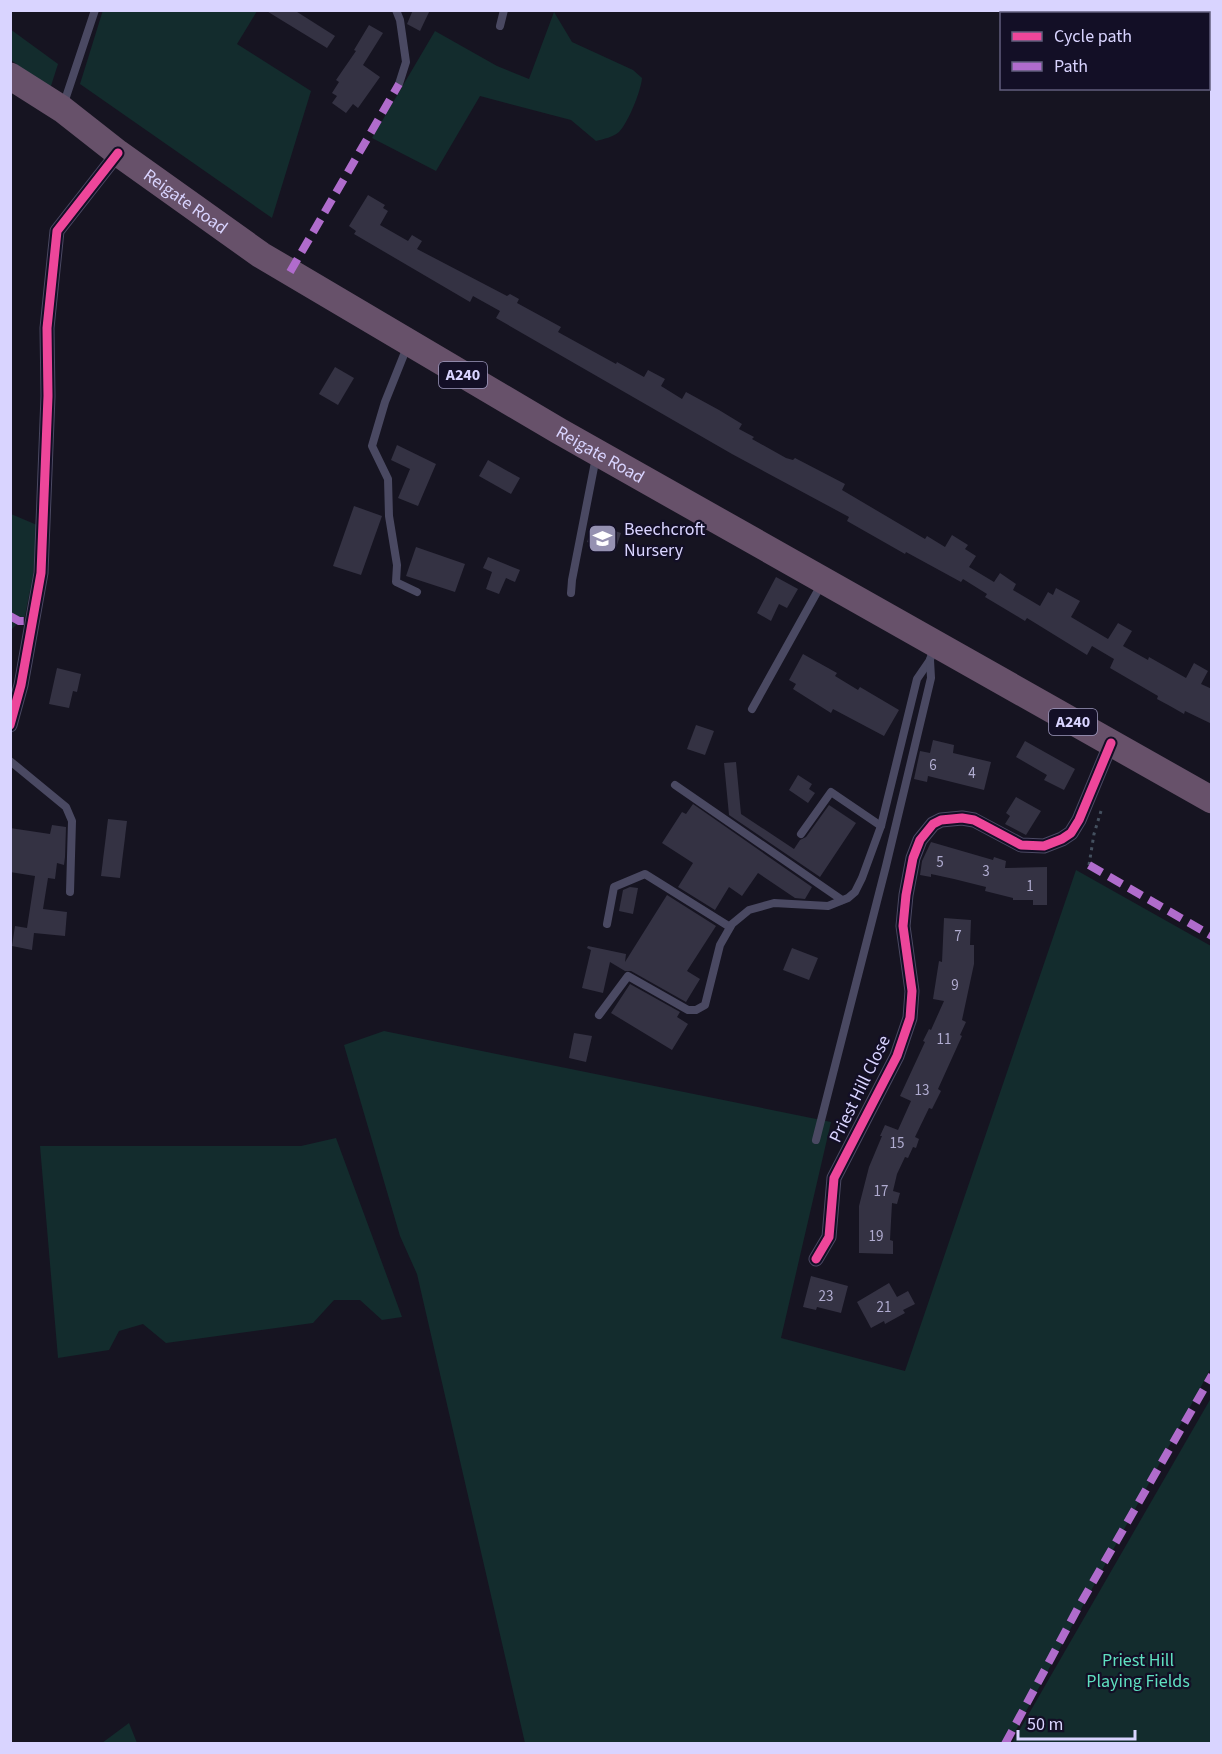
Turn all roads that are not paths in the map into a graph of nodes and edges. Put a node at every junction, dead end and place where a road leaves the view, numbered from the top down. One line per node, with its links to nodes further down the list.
1 (95, 10): 7 (lane)
2 (396, 10): 6 (lane)
3 (504, 10): 4 (lane)
4 (500, 26)
5 (10, 76): 7 (highway, Reigate Road / A240)
6 (399, 84)
7 (62, 109): 8 (highway, Reigate Road / A240)
8 (118, 153): 9 (highway, Reigate Road / A240); 16 (street)
9 (409, 343): 10 (highway, Reigate Road / A240); 12 (lane)
10 (597, 453): 11 (highway, Reigate Road / A240); 13 (lane)
11 (824, 581): 14 (highway, Reigate Road / A240); 15 (lane)
12 (417, 592)
13 (571, 593)
14 (932, 652): 17 (highway, Reigate Road / A240); 21 (lane); 28 (lane)
15 (752, 709)
16 (10, 724)
17 (1111, 743): 20 (highway, Reigate Road / A240); 29 (street, Priest Hill Close)
18 (10, 761): 23 (lane)
19 (675, 785): 24 (lane)
20 (1212, 800)
21 (881, 826): 22 (lane); 24 (lane)
22 (801, 834)
23 (70, 892)
24 (842, 900): 26 (lane)
25 (607, 924): 26 (lane)
26 (730, 927): 27 (lane)
27 (599, 1015)
28 (816, 1140)
29 (816, 1259)

